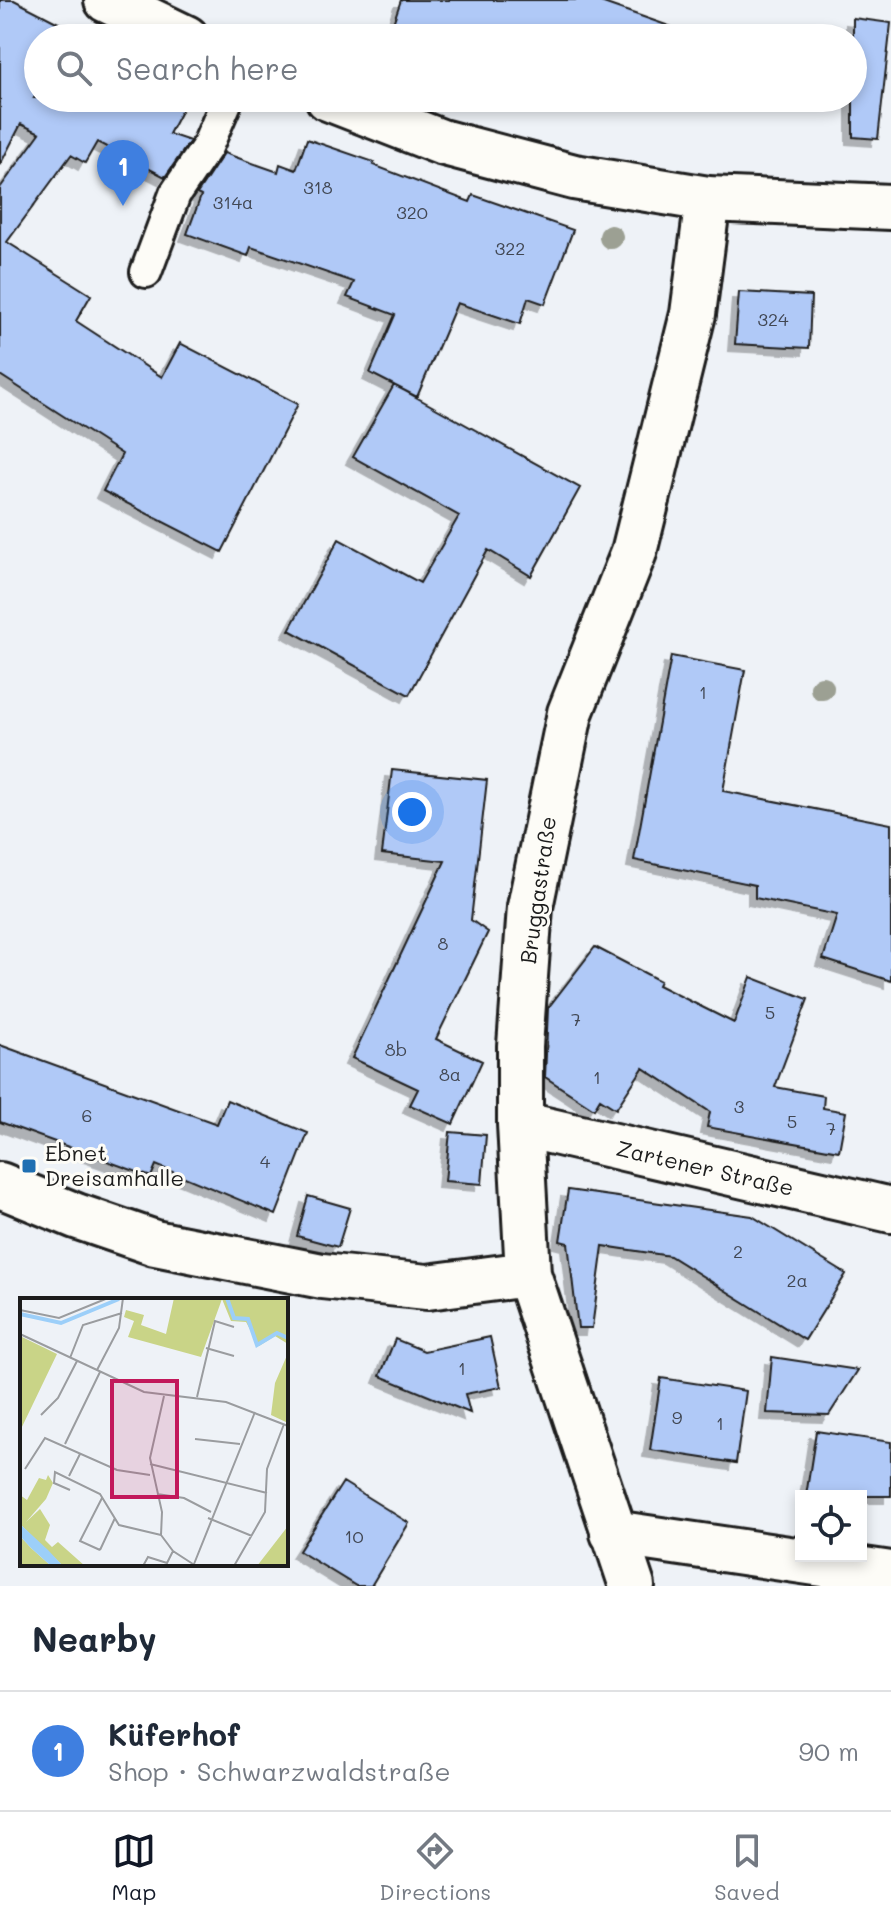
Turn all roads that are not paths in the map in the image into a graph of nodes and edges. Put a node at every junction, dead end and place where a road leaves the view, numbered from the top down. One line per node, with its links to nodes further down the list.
1 (107, 0): 2 (street)
2 (157, 24)
3 (222, 112): 7 (lane)
4 (364, 112): 5 (street)
5 (708, 199): 6 (street); 8 (street, Bruggastraße)
6 (891, 207)
7 (146, 272)
8 (520, 1124): 10 (street, Zartener Straße); 11 (street, Bruggastraße)
9 (0, 1185): 11 (street)
10 (891, 1210)
11 (528, 1274): 12 (street, Bruggastraße)
12 (613, 1533): 13 (street); 14 (street, Bruggastraße)
13 (891, 1574)
14 (632, 1586)

